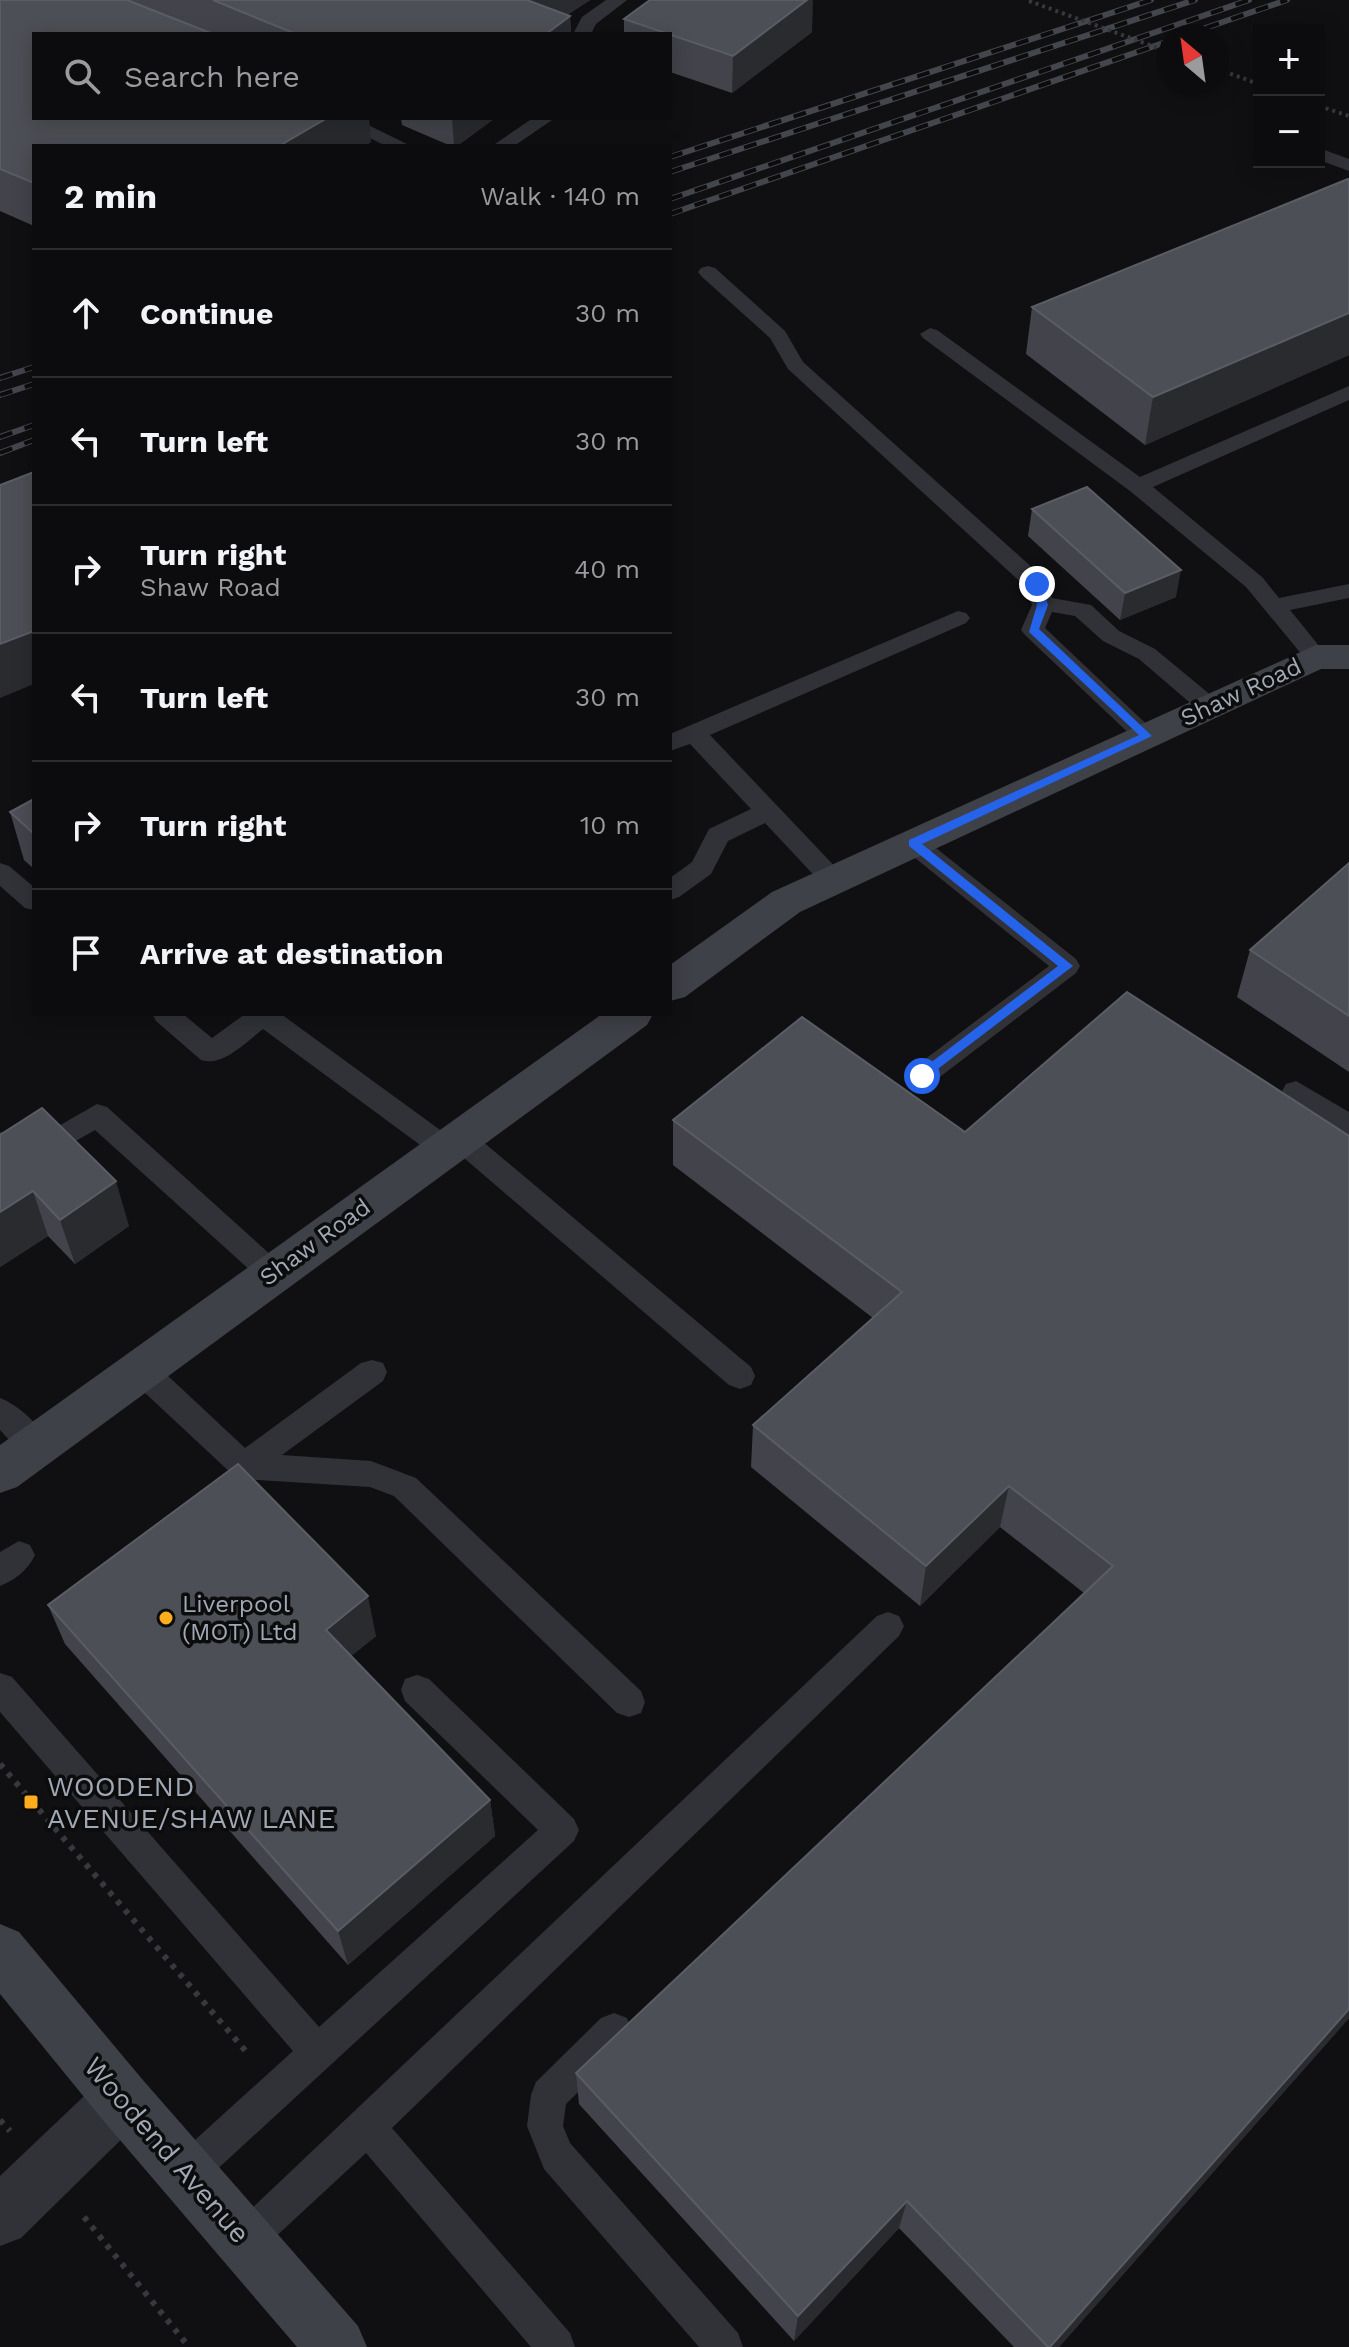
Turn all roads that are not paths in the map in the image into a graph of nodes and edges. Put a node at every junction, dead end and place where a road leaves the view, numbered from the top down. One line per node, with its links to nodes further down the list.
1 (618, 0): 2 (lane)
2 (583, 32)
3 (343, 120): 5 (lane)
4 (543, 120): 6 (lane)
5 (397, 144)
6 (504, 144)
7 (1325, 156): 8 (lane)
8 (1349, 165)
9 (708, 272): 14 (lane)
10 (930, 334): 12 (lane)
11 (1349, 392): 12 (lane)
12 (1138, 486): 15 (lane)
13 (1349, 591): 15 (lane)
14 (1043, 605): 18 (lane); 20 (lane)
15 (1274, 606): 17 (lane)
16 (958, 618): 19 (lane)
17 (1332, 657): 18 (street, Shaw Road)
18 (1210, 707): 20 (street, Shaw Road)
19 (694, 733): 21 (lane); 22 (lane)
20 (1147, 736): 23 (street, Shaw Road)
21 (672, 742)
22 (768, 811): 25 (lane); 26 (lane)
23 (913, 843): 25 (street, Shaw Road); 33 (lane)
24 (0, 872): 27 (lane)
25 (833, 880): 28 (street, Shaw Road)
26 (672, 890)
27 (32, 899)
28 (672, 985)
29 (167, 1016): 30 (lane)
30 (262, 1016)
31 (264, 1016): 37 (lane)
32 (629, 1016): 37 (street, Shaw Road)
33 (922, 1076)
34 (1296, 1091): 35 (lane)
35 (1349, 1126)
36 (0, 1143): 38 (lane)
37 (452, 1143): 38 (street, Shaw Road); 41 (lane)
38 (272, 1273): 39 (street, Shaw Road)
39 (140, 1369): 43 (street, Shaw Road); 44 (lane)
40 (372, 1372): 44 (lane)
41 (740, 1376)
42 (0, 1411): 43 (lane)
43 (35, 1445): 45 (street, Shaw Road)
44 (244, 1466): 49 (lane)
45 (0, 1472)
46 (888, 1626): 54 (lane)
47 (0, 1688): 52 (lane)
48 (417, 1690): 52 (lane)
49 (629, 1702)
50 (0, 1951): 53 (street, Woodend Avenue)
51 (614, 2031): 60 (lane)
52 (317, 2052): 55 (lane)
53 (122, 2099): 55 (street, Woodend Avenue); 56 (street)
54 (367, 2127): 57 (lane); 59 (lane)
55 (186, 2173): 57 (street, Woodend Avenue)
56 (0, 2217)
57 (245, 2240): 58 (street, Woodend Avenue)
58 (337, 2347)
59 (556, 2347)
60 (724, 2347)

